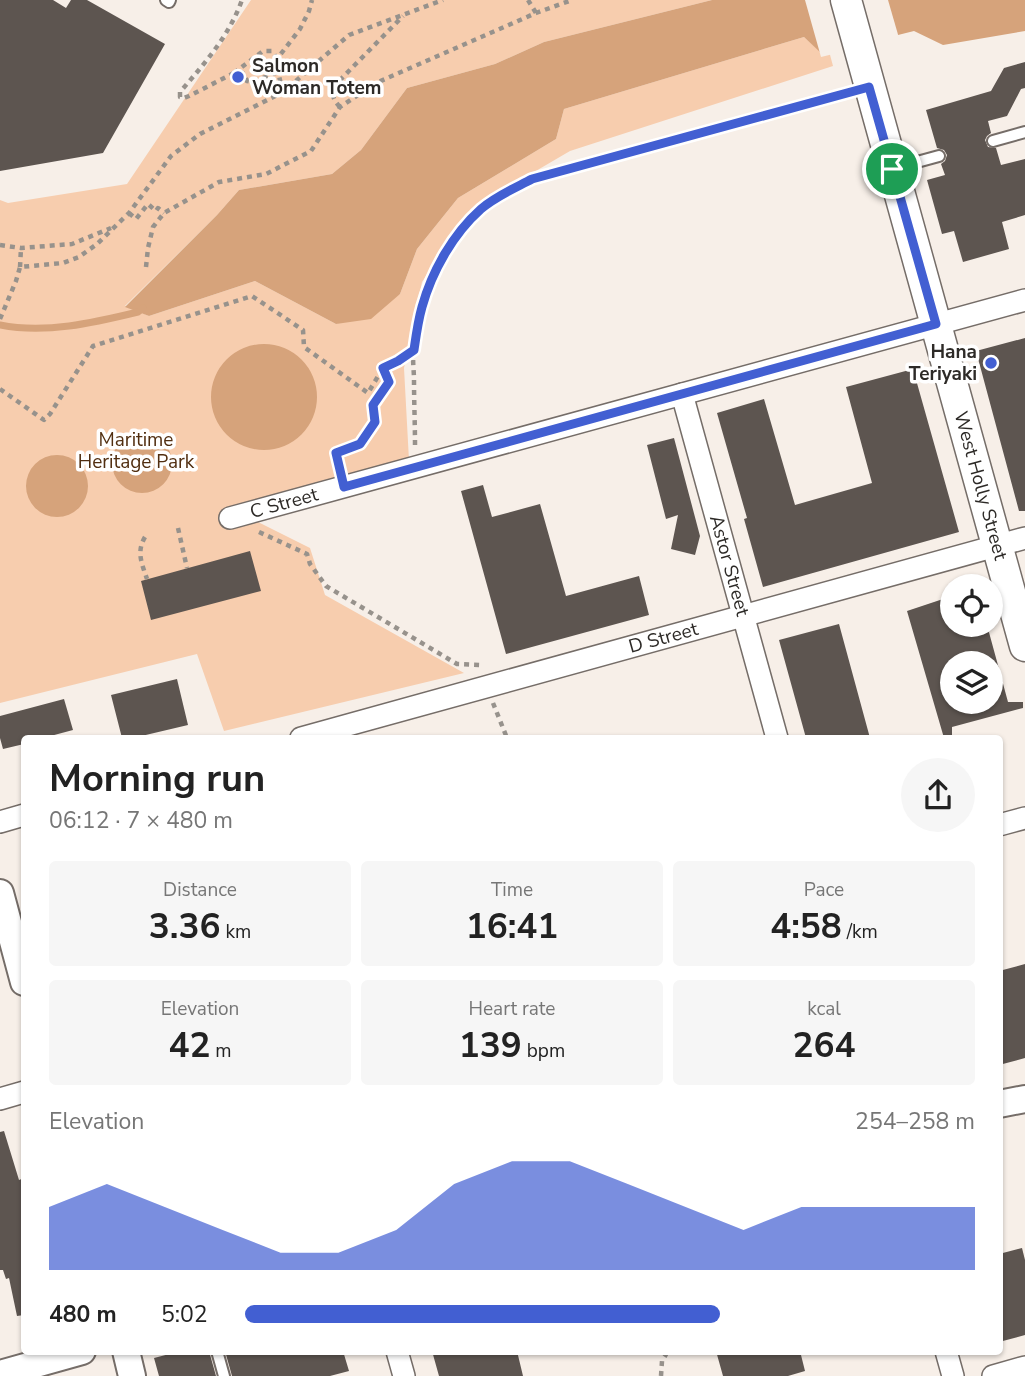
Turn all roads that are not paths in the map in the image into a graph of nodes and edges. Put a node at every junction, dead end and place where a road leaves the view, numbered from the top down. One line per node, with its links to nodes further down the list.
1 (846, 0): 5 (main road, West Holly Street)
2 (1025, 132): 3 (lane)
3 (993, 141)
4 (939, 156): 5 (lane)
5 (892, 169): 7 (main road, West Holly Street)
6 (1025, 300): 7 (street, C Street)
7 (936, 324): 8 (street, C Street); 10 (main road, West Holly Street)
8 (682, 394): 9 (street, C Street); 11 (street, Astor Street)
9 (230, 518)
10 (1011, 542): 11 (street, D Street); 12 (main road, West Holly Street)
11 (743, 616): 13 (street, D Street); 14 (street, Astor Street)
12 (1025, 646)
13 (312, 735)
14 (776, 735)
15 (21, 816): 17 (street)
16 (1025, 818): 18 (street)
17 (0, 822)
18 (1003, 824)
19 (0, 893): 20 (street)
20 (21, 971)
21 (21, 1093): 23 (street)
22 (1025, 1098): 24 (street)
23 (0, 1099)
24 (1003, 1103)
25 (68, 1355): 31 (street)
26 (127, 1355): 32 (street)
27 (218, 1355): 33 (lane)
28 (398, 1355): 34 (street)
29 (947, 1355): 35 (street)
30 (1025, 1367): 36 (street)
31 (0, 1374)
32 (132, 1376)
33 (224, 1376)
34 (404, 1376)
35 (953, 1376)
36 (993, 1376)

